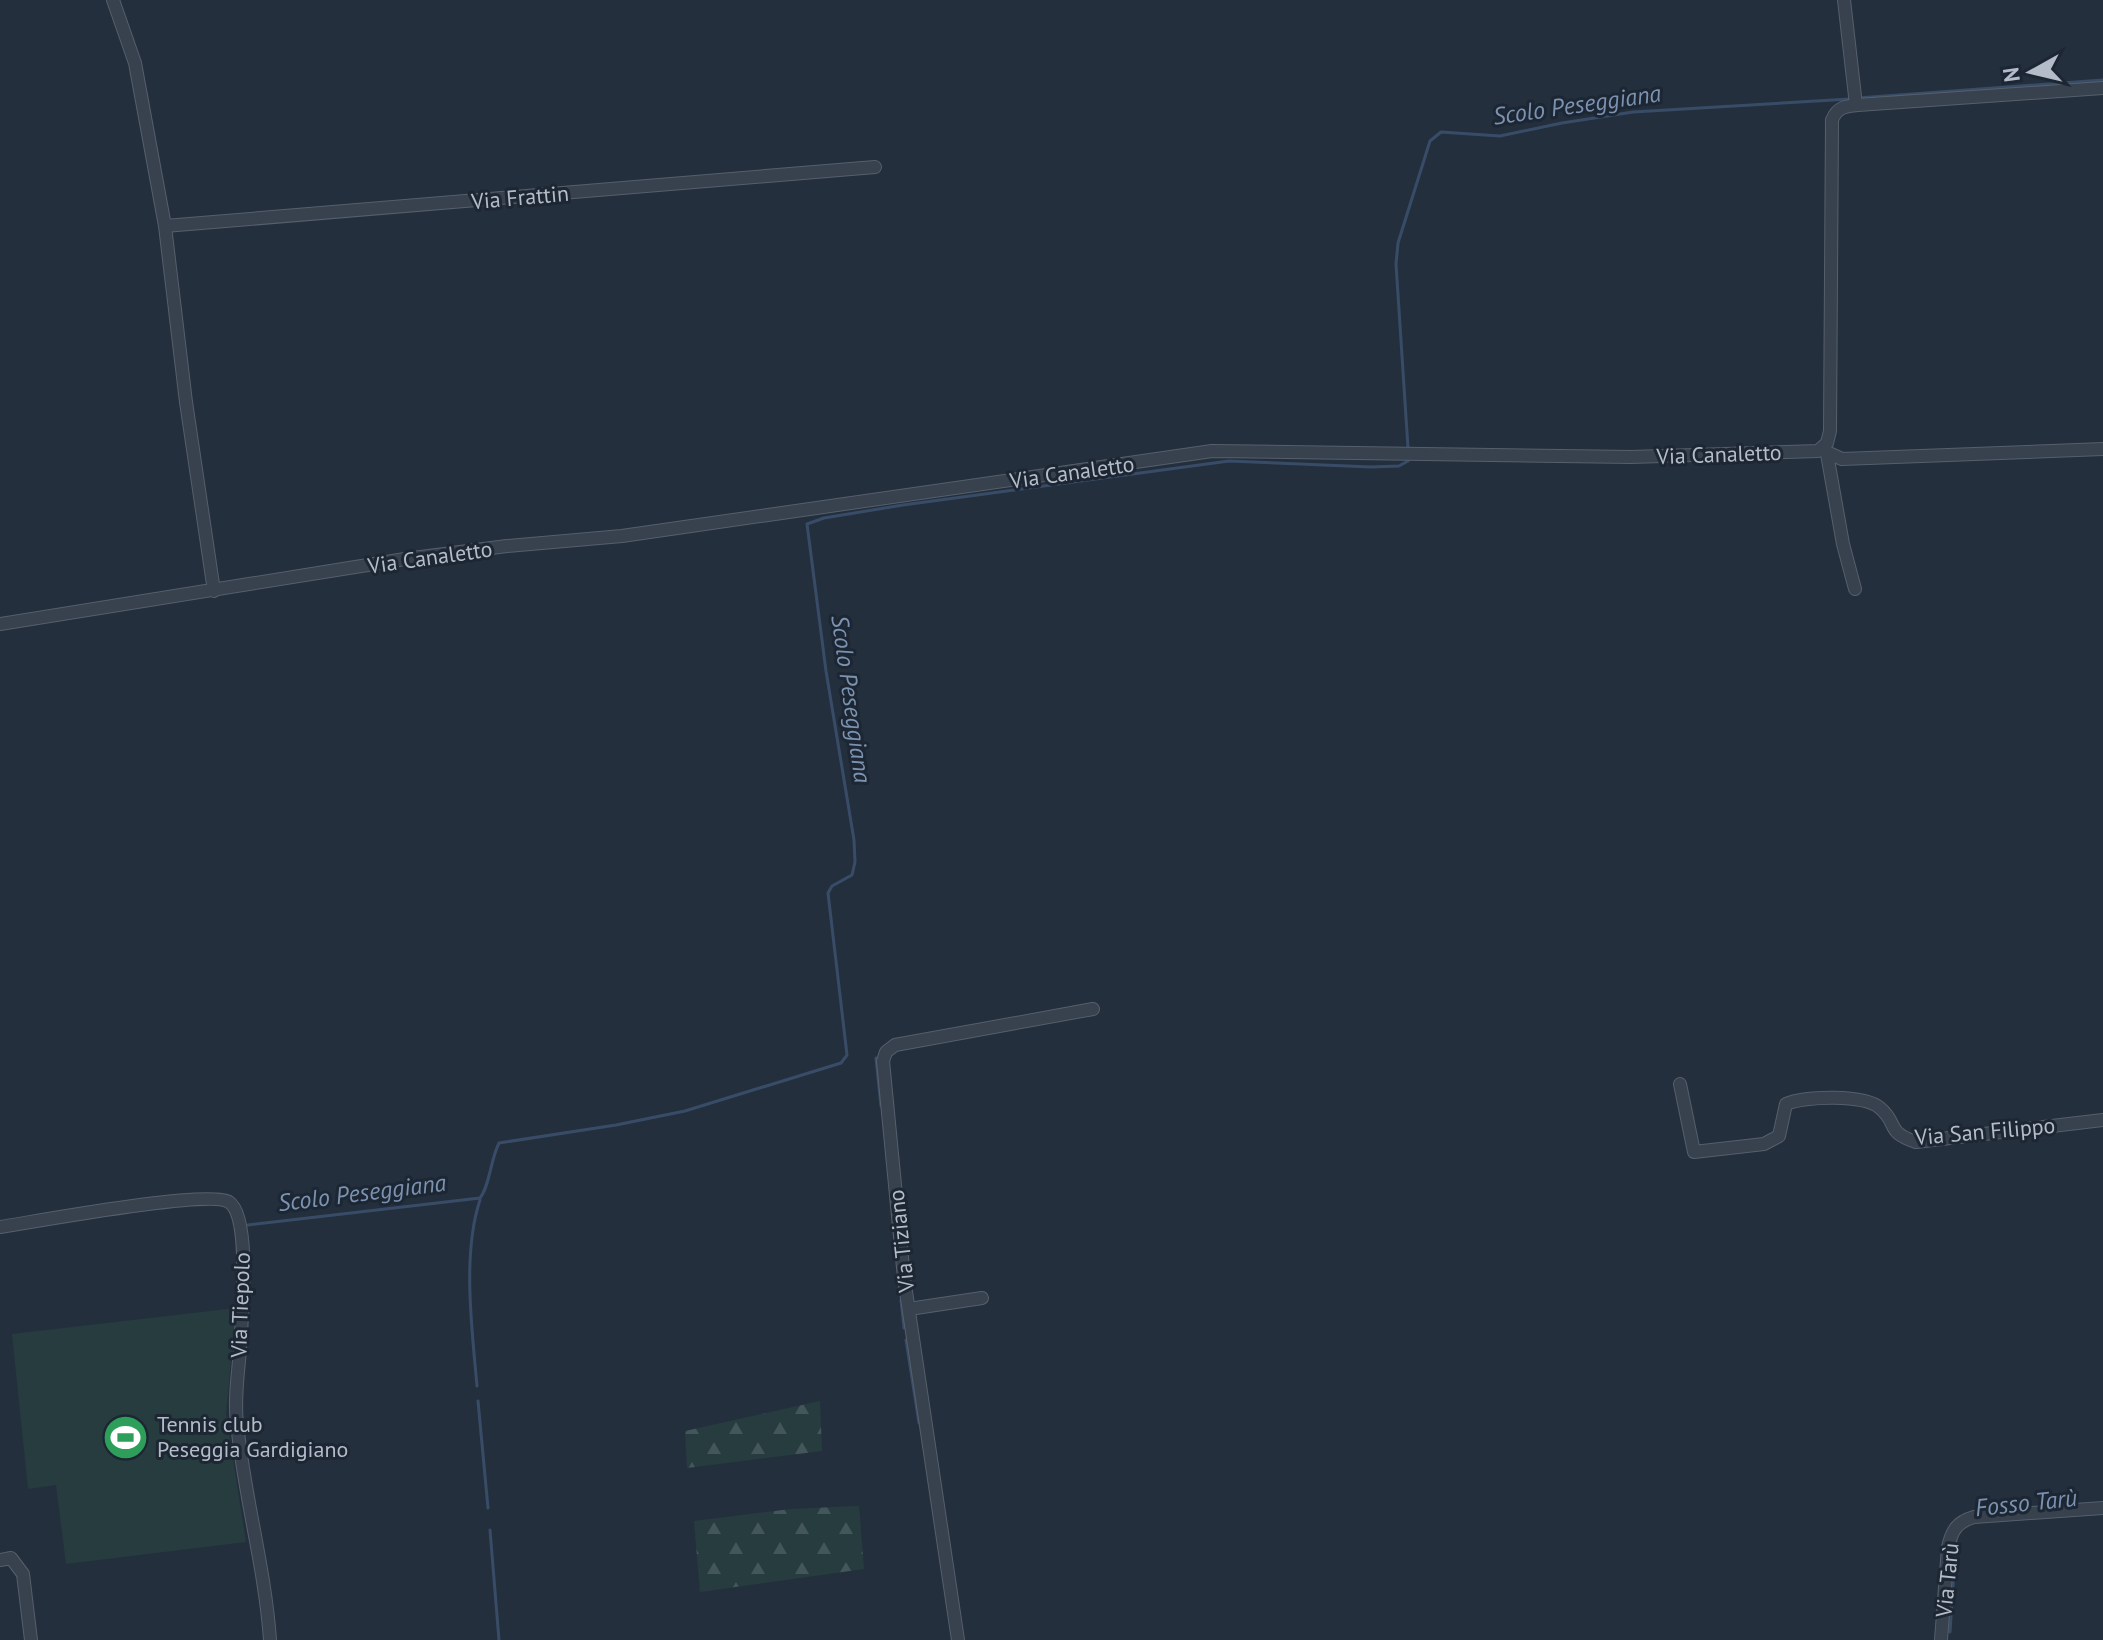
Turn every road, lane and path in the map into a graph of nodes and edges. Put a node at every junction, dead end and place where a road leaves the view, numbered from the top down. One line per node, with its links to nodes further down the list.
1 (113, 0): 6 (street)
2 (1844, 0): 4 (street)
3 (2103, 88): 4 (street)
4 (1856, 105): 8 (street)
5 (875, 167): 6 (street, Via Frattin)
6 (165, 226): 10 (street)
7 (2103, 449): 8 (street, Via Canaletto)
8 (1825, 452): 9 (street); 10 (street, Via Canaletto)
9 (1855, 589)
10 (214, 591): 11 (street, Via Canaletto)
11 (0, 624)
12 (1093, 1009): 17 (street, Via Tiziano)
13 (1680, 1084): 14 (street, Via San Filippo)
14 (2103, 1120)
15 (0, 1227): 21 (street, Via Tiepolo)
16 (982, 1298): 17 (street)
17 (909, 1309): 22 (street, Via Tiziano)
18 (2103, 1508): 23 (street, Via Tarù)
19 (0, 1560): 20 (street)
20 (31, 1640)
21 (270, 1640)
22 (958, 1640)
23 (1941, 1640)

